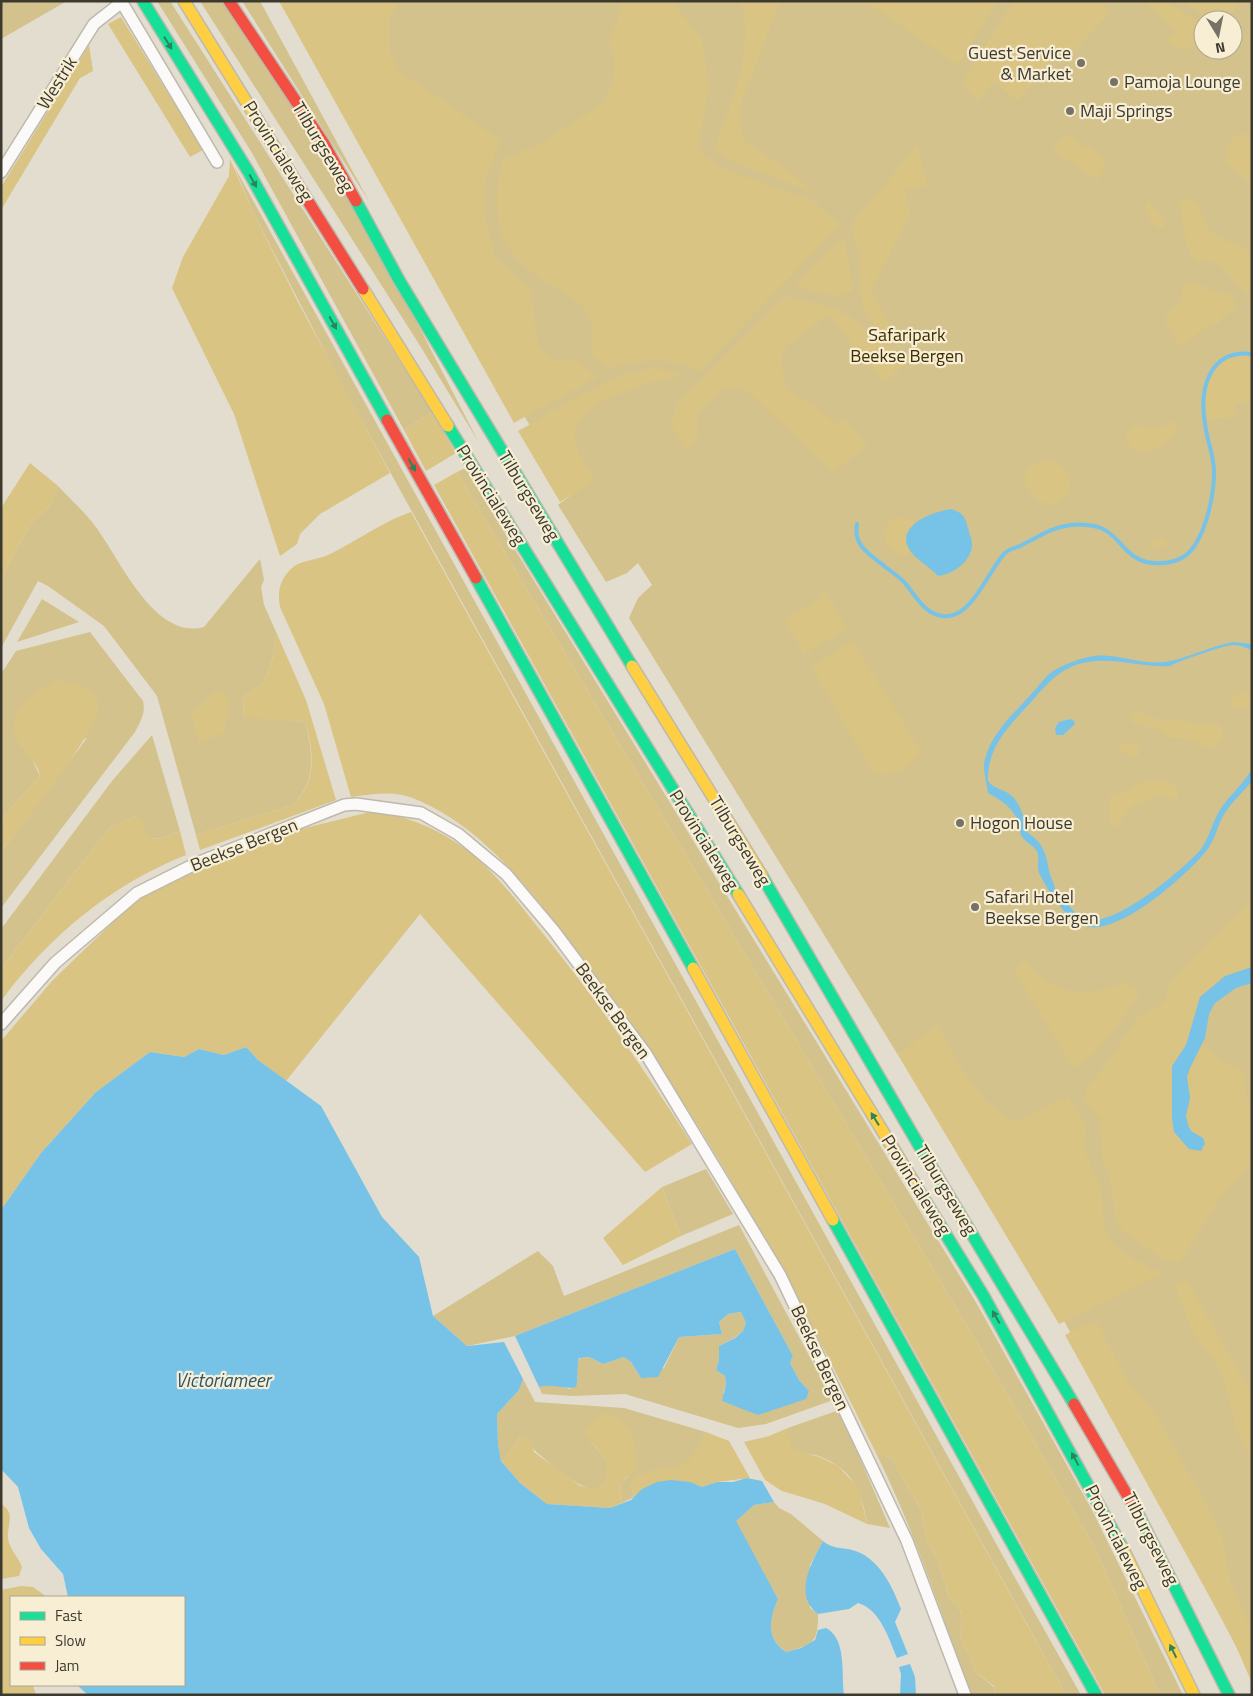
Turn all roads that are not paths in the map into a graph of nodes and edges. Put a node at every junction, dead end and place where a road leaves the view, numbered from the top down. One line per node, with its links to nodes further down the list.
1 (143, 1): 9 (main road, Provincialeweg, one-way to 9)
2 (184, 1): 10 (main road, Provincialeweg, one-way to 2)
3 (229, 1): 11 (main road, Tilburgseweg)
4 (122, 2): 5 (street); 6 (street, Westrik)
5 (218, 162)
6 (1, 172)
7 (1, 1024): 8 (street, Beekse Bergen)
8 (965, 1695)
9 (1096, 1695)
10 (1194, 1695)
11 (1229, 1695)

